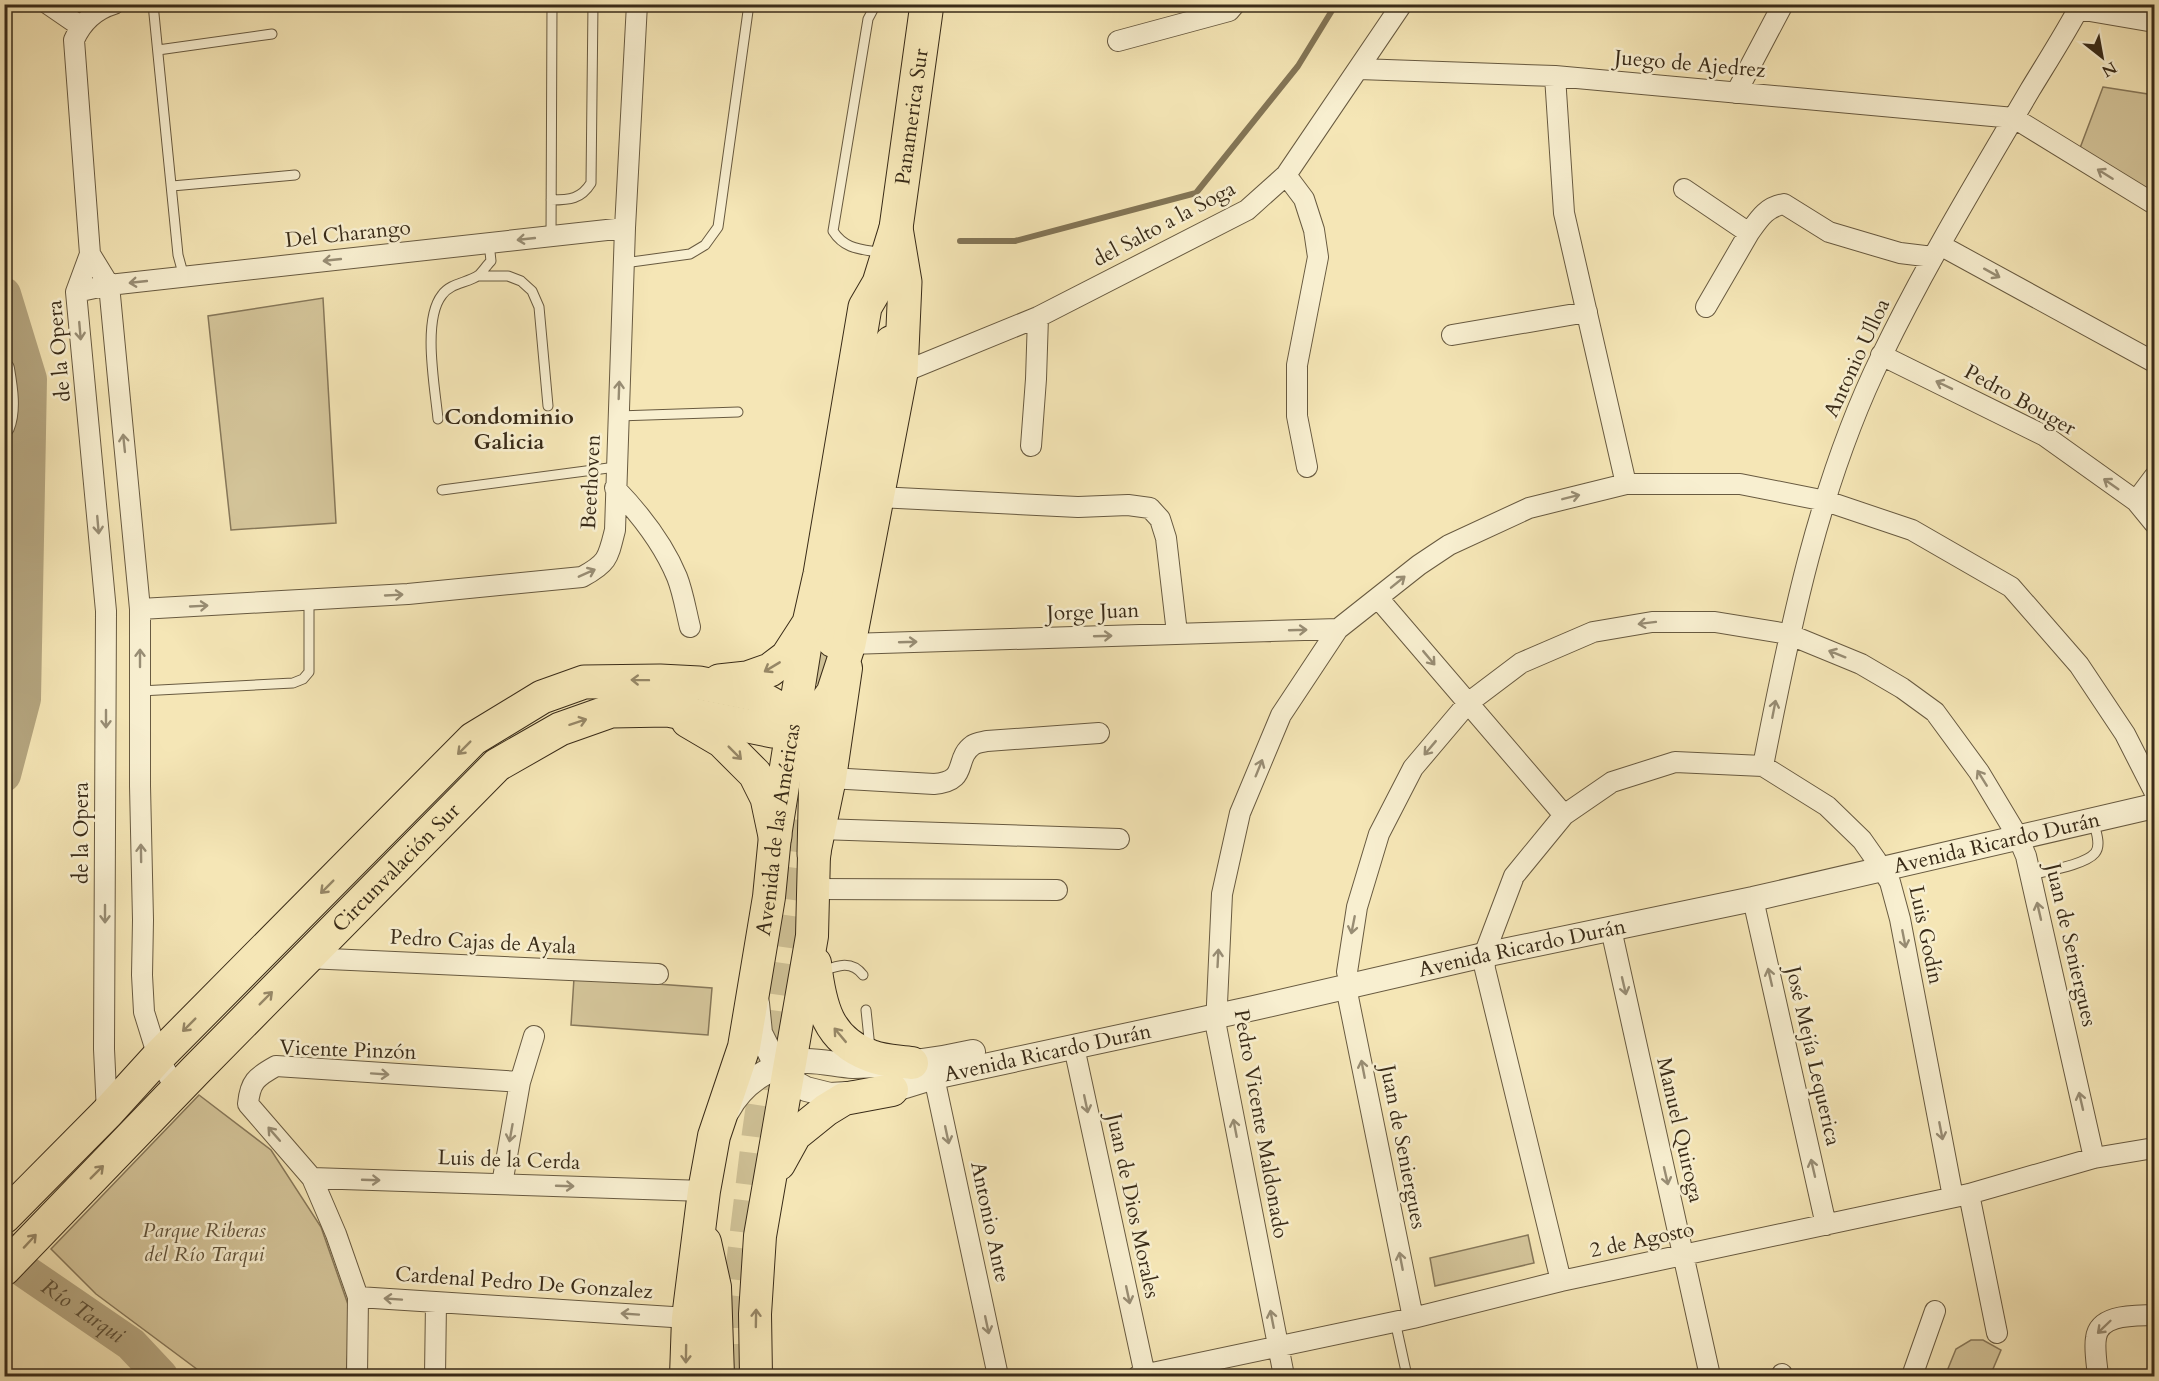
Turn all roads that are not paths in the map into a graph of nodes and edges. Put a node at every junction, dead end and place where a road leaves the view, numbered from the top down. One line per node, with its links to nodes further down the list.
1 (48, 4): 15 (street)
2 (114, 4): 15 (street)
3 (153, 4): 18 (lane)
4 (552, 4): 27 (lane)
5 (593, 4): 27 (lane)
6 (638, 4): 29 (street, Beethoven)
7 (749, 4): 36 (lane)
8 (876, 4): 35 (lane)
9 (927, 4): 35 (highway, Panamerica Sur)
10 (1235, 4): 17 (street)
11 (1402, 4): 19 (street, del Salto a la Soga)
12 (1783, 4): 21 (street)
13 (2080, 7): 14 (street); 22 (street, Antonio Ulloa)
14 (2154, 22)
15 (80, 26): 34 (street)
16 (272, 34): 18 (lane)
17 (1118, 41)
18 (158, 50): 25 (lane)
19 (1359, 69): 20 (street, Juego de Ajedrez); 24 (street, del Salto a la Soga)
20 (1555, 76): 21 (street, Juego de Ajedrez); 42 (street)
21 (1736, 93): 22 (street, Juego de Ajedrez)
22 (2014, 118): 28 (street, one-way to 22); 33 (street, Antonio Ulloa)
23 (295, 175): 25 (lane)
24 (1286, 176): 43 (street, del Salto a la Soga); 56 (street)
25 (172, 186): 38 (lane)
26 (1684, 189): 30 (street)
27 (551, 200): 31 (lane)
28 (2154, 204)
29 (626, 228): 31 (street, Del Charango); 36 (street, Beethoven)
30 (1749, 233): 33 (street); 41 (street)
31 (551, 236): 32 (street, Del Charango, one-way to 32)
32 (489, 243): 37 (lane); 38 (street, Del Charango, one-way to 38)
33 (1936, 251): 45 (street, Antonio Ulloa); 46 (street, one-way to 46)
34 (90, 254): 39 (street); 40 (street, de la Opera)
35 (892, 262): 48 (highway, Avenida de las Américas); 72 (highway, Avenida de las Américas)
36 (624, 263): 51 (street, Beethoven, one-way to 36)
37 (478, 276): 49 (lane); 52 (lane)
38 (184, 277): 39 (street, Del Charango, one-way to 39)
39 (109, 285): 40 (street, Del Charango); 67 (street, one-way to 39)
40 (76, 292): 114 (street, de la Opera, one-way to 114)
41 (1706, 307)
42 (1587, 312): 44 (street); 58 (street)
43 (1038, 317): 48 (street, del Salto a la Soga); 54 (street)
44 (1452, 335)
45 (1881, 355): 62 (street, Antonio Ulloa); 63 (street, Pedro Bouger, one-way to 45)
46 (2154, 362)
47 (4, 369): 53 (street)
48 (902, 373): 61 (highway, Avenida de las Américas)
49 (548, 406)
50 (738, 412): 51 (lane)
51 (618, 416): 55 (street, Beethoven)
52 (438, 419)
53 (4, 427)
54 (1030, 446)
55 (616, 467): 59 (street, Beethoven); 60 (lane)
56 (1307, 467)
57 (2154, 477): 63 (street)
58 (1626, 484): 62 (street, Pedro Vicente Maldonado); 65 (street, Pedro Vicente Maldonado, one-way to 58)
59 (615, 488): 66 (street, Beethoven, one-way to 59); 68 (street)
60 (442, 490)
61 (878, 497): 70 (street); 72 (highway, Avenida de las Américas)
62 (1826, 501): 71 (street, Antonio Ulloa); 81 (street, Pedro Vicente Maldonado)
63 (2136, 501): 64 (street, Pedro Bouger)
64 (2154, 522)
65 (1378, 598): 69 (street, Pedro Vicente Maldonado); 75 (street, one-way to 75)
66 (309, 600): 67 (street, Beethoven, one-way to 66); 74 (lane)
67 (141, 609): 74 (street, one-way to 67)
68 (690, 627)
69 (1338, 629): 70 (street, Jorge Juan, one-way to 69); 103 (street, Pedro Vicente Maldonado, one-way to 69)
70 (1177, 633): 72 (street, Jorge Juan, one-way to 70)
71 (1788, 634): 75 (street, Juan de Seniergues, one-way to 75); 79 (street, Antonio Ulloa, one-way to 71); 85 (street, Juan de Seniergues, one-way to 71)
72 (829, 637): 73 (highway, one-way to 73); 77 (main road, Avenida de las Américas); 77 (highway, Circunvalación Sur); 80 (main road, Avenida de las Américas)
73 (699, 683): 77 (highway); 108 (highway, Circunvalación Sur, one-way to 108)
74 (140, 691): 108 (street, one-way to 74)
75 (1468, 703): 83 (street); 102 (street, Juan de Seniergues, one-way to 102)
76 (668, 710): 77 (highway, Circunvalación Sur); 86 (highway, one-way to 86); 97 (highway, Circunvalación Sur, one-way to 76)
77 (793, 726): 86 (main road, Avenida de las Américas); 88 (highway)
78 (1099, 733): 80 (street)
79 (1763, 766): 83 (street, Luis Godín); 89 (street, Luis Godín)
80 (830, 778): 88 (main road, Avenida de las Américas)
81 (2154, 792): 85 (street, Avenida Ricardo Durán)
82 (2154, 806): 84 (street, Avenida Ricardo Durán)
83 (1564, 815): 96 (street, Luis Godín)
84 (2093, 820): 85 (street, Avenida Ricardo Durán); 90 (lane)
85 (2015, 833): 89 (street, Avenida Ricardo Durán); 90 (street, Juan de Seniergues)
86 (775, 837): 98 (main road, Avenida de las Américas)
87 (1119, 839): 88 (street)
88 (817, 842): 91 (main road, Avenida de las Américas)
89 (1883, 870): 93 (street, Avenida Ricardo Durán); 96 (street, Avenida Ricardo Durán); 121 (street, Luis Godín, one-way to 121)
90 (2031, 876): 117 (street, Juan de Seniergues, one-way to 90)
91 (814, 889): 92 (street); 95 (main road, Avenida de las Américas)
92 (1057, 890)
93 (1752, 899): 94 (street, Avenida Ricardo Durán); 124 (street, José Mejía Lequerica, one-way to 93)
94 (1611, 929): 96 (street, Avenida Ricardo Durán); 125 (street, Manuel Quiroga, one-way to 125)
95 (812, 936): 99 (main road); 109 (main road, Avenida de las Américas)
96 (1487, 947): 102 (street, Avenida Ricardo Durán); 127 (street)
97 (307, 958): 100 (street, Pedro Cajas de Ayala); 113 (highway, Circunvalación Sur, one-way to 97)
98 (758, 964): 109 (street); 115 (main road, Avenida de las Américas)
99 (816, 973): 101 (lane); 107 (main road, one-way to 99)
100 (658, 974)
101 (863, 975)
102 (1346, 979): 103 (street, Avenida Ricardo Durán); 133 (street, Juan de Seniergues, one-way to 102)
103 (1216, 1008): 106 (street, Avenida Ricardo Durán); 110 (street, Avenida Ricardo Durán); 135 (street, Pedro Vicente Maldonado, one-way to 103)
104 (866, 1010): 107 (lane)
105 (534, 1036): 111 (street)
106 (1074, 1047): 110 (street, Avenida Ricardo Durán); 136 (street, Juan de Dios Morales, one-way to 136)
107 (871, 1056): 110 (main road)
108 (158, 1057): 113 (street); 114 (highway, Circunvalación Sur)
109 (785, 1070): 110 (street); 112 (street, Avenida Ricardo Durán); 115 (street); 119 (main road, Avenida de las Américas)
110 (923, 1070): 112 (street, Avenida Ricardo Durán); 142 (street, Antonio Ante, one-way to 142)
111 (520, 1082): 118 (street, Vicente Pinzón, one-way to 111); 120 (street, one-way to 120)
112 (892, 1090): 119 (main road)
113 (177, 1091): 126 (highway, Circunvalación Sur, one-way to 113)
114 (107, 1113): 122 (highway, Circunvalación Sur)
115 (714, 1136): 123 (main road, Avenida de las Américas)
116 (2154, 1148): 117 (street, 2 de Agosto)
117 (2094, 1158): 121 (street, 2 de Agosto)
118 (312, 1178): 120 (street, Luis de la Cerda, one-way to 120); 128 (street, Vicente Pinzón)
119 (772, 1178): 141 (main road, Avenida de las Américas, one-way to 119)
120 (502, 1184): 123 (street, Luis de la Cerda, one-way to 123)
121 (1961, 1195): 124 (street, 2 de Agosto); 134 (street, Luis Godín)
122 (16, 1206)
123 (702, 1206): 132 (main road, Avenida de las Américas); 140 (main road)
124 (1826, 1225): 125 (street, 2 de Agosto)
125 (1684, 1256): 127 (street, 2 de Agosto); 145 (street, Manuel Quiroga)
126 (4, 1269)
127 (1561, 1281): 133 (street, 2 de Agosto)
128 (358, 1297): 129 (street, Cardenal Pedro De Gonzalez, one-way to 128); 137 (street, Vicente Pinzón)
129 (436, 1302): 132 (street, Cardenal Pedro De Gonzalez, one-way to 129); 138 (street)
130 (1935, 1311): 146 (street)
131 (2154, 1315): 147 (street, one-way to 147)
132 (688, 1318): 139 (main road, Avenida de las Américas, one-way to 139)
133 (1404, 1319): 135 (street, 2 de Agosto); 144 (lane)
134 (1997, 1333)
135 (1277, 1348): 136 (street, 2 de Agosto); 143 (street, Pedro Vicente Maldonado)
136 (1142, 1376)
137 (357, 1377)
138 (435, 1377)
139 (686, 1377)
140 (718, 1377)
141 (756, 1377)
142 (998, 1377)
143 (1284, 1377)
144 (1407, 1377)
145 (1710, 1377)
146 (1912, 1377)
147 (2098, 1377)

